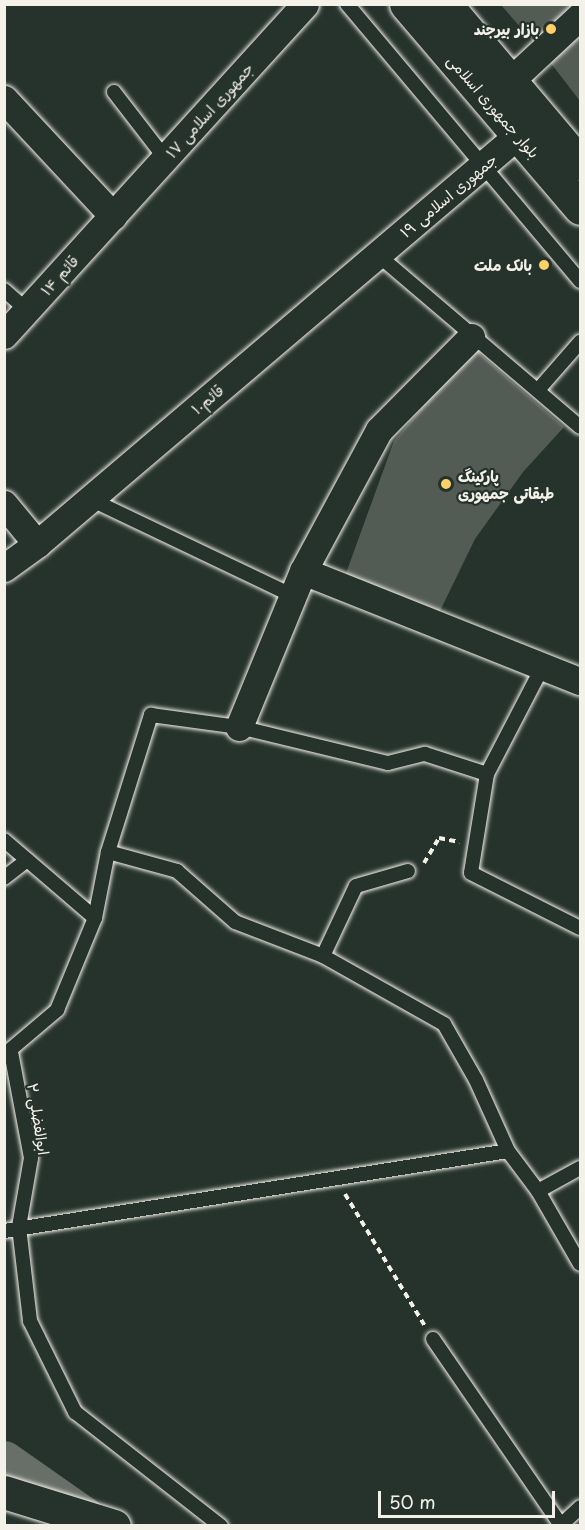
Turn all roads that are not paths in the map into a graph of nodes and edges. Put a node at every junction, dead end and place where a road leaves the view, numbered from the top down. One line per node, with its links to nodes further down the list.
1 (305, 4): 10 (street, جمهوری اسلامی ۱۷)
2 (347, 4): 12 (lane)
3 (406, 4): 9 (main road, بلوار جمهوری اسلامی)
4 (445, 4): 6 (main road, بلوار جمهوری اسلامی)
5 (580, 16): 6 (street)
6 (510, 81): 11 (main road, بلوار جمهوری اسلامی)
7 (114, 92): 10 (lane)
8 (4, 99): 14 (street)
9 (519, 135): 12 (street, جمهوری اسلامی ۱۹); 13 (main road, بلوار جمهوری اسلامی)
10 (165, 158): 14 (street, جمهوری اسلامی ۱۷)
11 (580, 164)
12 (484, 165): 15 (street, جمهوری اسلامی ۱۹); 16 (lane)
13 (580, 208)
14 (113, 216): 18 (street, قائم ۱۴)
15 (378, 255): 20 (lane); 24 (street, قائم۱۰)
16 (580, 281)
17 (4, 290): 18 (lane)
18 (27, 310): 19 (street, قائم ۱۴)
19 (4, 335)
20 (471, 337): 22 (lane); 28 (street)
21 (580, 342): 22 (lane)
22 (538, 390): 23 (lane)
23 (580, 427)
24 (90, 499): 26 (street, قائم۱۰); 29 (lane)
25 (4, 504): 26 (street)
26 (37, 544): 27 (street, قائم۱۰)
27 (4, 568)
28 (303, 571): 29 (street); 30 (street)
29 (293, 596): 32 (street)
30 (543, 666): 31 (street); 33 (lane)
31 (580, 681)
32 (239, 727): 33 (lane); 35 (lane)
33 (486, 774): 40 (lane)
34 (4, 840): 36 (lane)
35 (108, 852): 39 (lane); 41 (lane)
36 (27, 860): 38 (lane); 39 (lane)
37 (408, 872): 41 (lane)
38 (4, 878)
39 (95, 918): 42 (lane)
40 (580, 928)
41 (323, 956): 43 (lane)
42 (8, 1054): 46 (lane, ابوالفضلی ۲)
43 (508, 1151): 45 (lane); 46 (lane)
44 (580, 1168): 45 (lane)
45 (538, 1191): 48 (lane)
46 (19, 1227): 47 (lane); 53 (lane, ابوالفضلی ۲)
47 (4, 1231)
48 (580, 1264)
49 (433, 1339): 51 (lane)
50 (4, 1492): 52 (main road)
51 (580, 1507)
52 (114, 1526)
53 (221, 1526)

